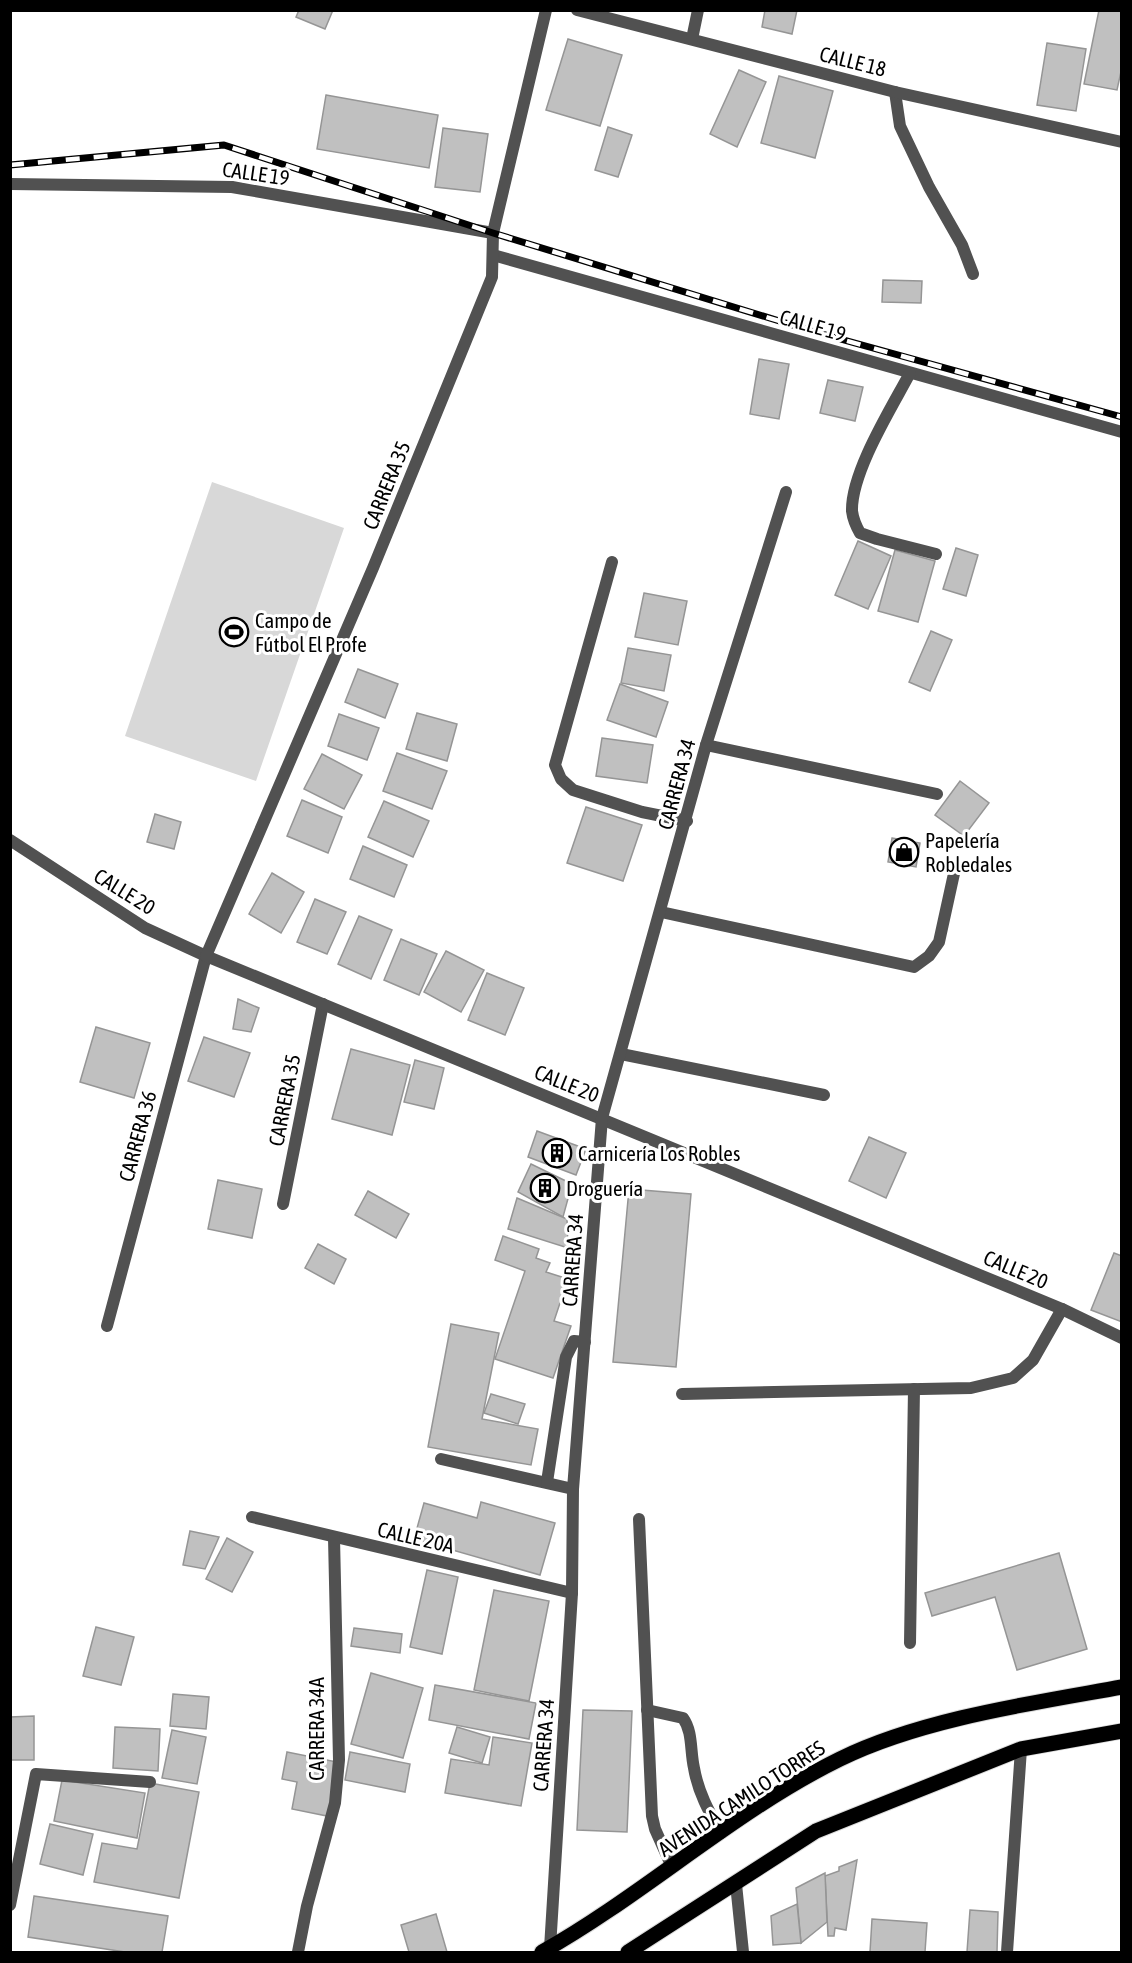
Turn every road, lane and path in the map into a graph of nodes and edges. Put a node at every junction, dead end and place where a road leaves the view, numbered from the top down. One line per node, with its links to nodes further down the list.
1 (546, 10): 8 (street, CARRERA 35)
2 (577, 10): 4 (street, CALLE 18)
3 (698, 10): 4 (street)
4 (692, 39): 5 (street, CALLE 18)
5 (895, 92): 6 (street, CALLE 18); 10 (street)
6 (1122, 142)
7 (10, 184): 8 (street, CALLE 19)
8 (493, 233): 9 (street, CARRERA 35)
9 (494, 255): 11 (street, CALLE 19); 22 (street, CARRERA 35)
10 (973, 274)
11 (910, 372): 12 (street, CALLE 19); 14 (street)
12 (1122, 432)
13 (786, 492): 16 (street, CARRERA 34)
14 (936, 554)
15 (612, 562): 18 (street)
16 (706, 745): 17 (street); 18 (street, CARRERA 34)
17 (937, 794)
18 (687, 822): 21 (street, CARRERA 34)
19 (10, 840): 22 (street, CALLE 20)
20 (955, 869): 21 (street)
21 (661, 912): 24 (street, CARRERA 34)
22 (206, 956): 23 (street, CALLE 20); 29 (street, CARRERA 36)
23 (323, 1004): 26 (street, CALLE 20); 27 (street, CARRERA 35)
24 (621, 1054): 25 (street); 26 (street, CARRERA 34)
25 (824, 1095)
26 (602, 1118): 28 (street, CALLE 20); 31 (street, CARRERA 34)
27 (283, 1204)
28 (1062, 1309): 30 (street, CALLE 20); 32 (street)
29 (107, 1326)
30 (1122, 1338)
31 (585, 1342): 35 (street); 36 (street, CARRERA 34)
32 (914, 1389): 33 (street); 41 (street)
33 (681, 1394)
34 (441, 1459): 35 (street)
35 (548, 1482): 36 (street)
36 (573, 1489): 40 (street, CARRERA 34)
37 (252, 1517): 39 (street, CALLE 20A)
38 (639, 1519): 43 (street)
39 (334, 1538): 40 (street, CALLE 20A); 52 (street, CARRERA 34A)
40 (572, 1593): 51 (street, CARRERA 34)
41 (910, 1643)
42 (1122, 1687): 47 (main road, AVENIDA CAMILO TORRES)
43 (647, 1710): 47 (street); 48 (street)
44 (1122, 1731): 45 (main road)
45 (1021, 1749): 49 (main road); 55 (street)
46 (150, 1782): 50 (street)
47 (721, 1833): 48 (main road, AVENIDA CAMILO TORRES)
48 (672, 1867): 51 (main road, AVENIDA CAMILO TORRES)
49 (736, 1884): 53 (main road); 54 (street)
50 (10, 1905)
51 (546, 1950)
52 (298, 1953)
53 (628, 1953)
54 (743, 1953)
55 (1007, 1953)

